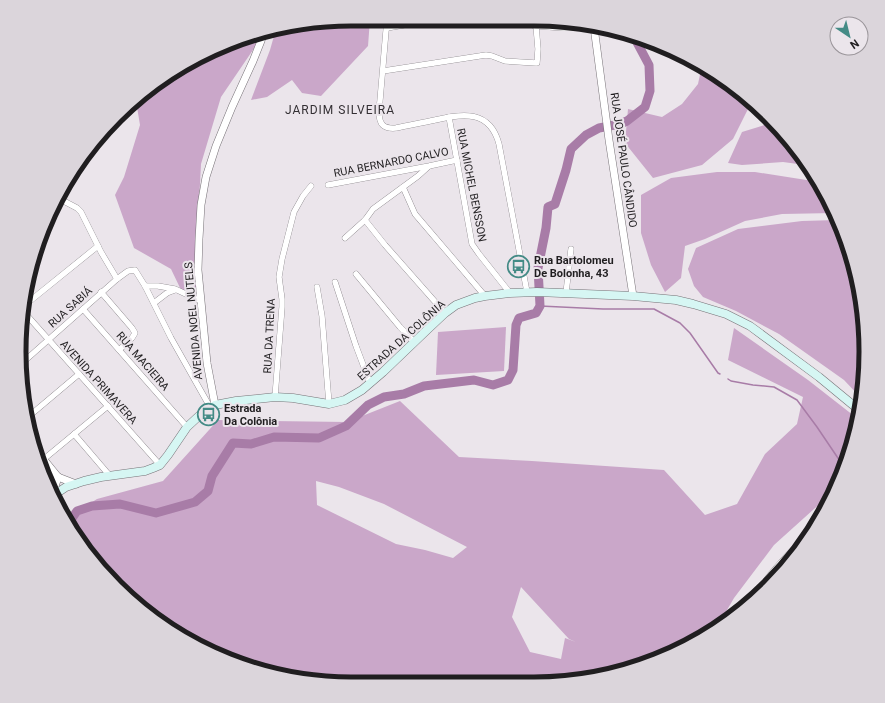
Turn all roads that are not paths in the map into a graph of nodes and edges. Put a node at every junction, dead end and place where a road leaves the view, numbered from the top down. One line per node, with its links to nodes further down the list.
1 (399, 26): 4 (street)
2 (536, 26): 8 (street)
3 (540, 26): 5 (street)
4 (387, 28): 8 (street)
5 (566, 28)
6 (595, 32): 31 (street, RUA JOSÉ PAULO CÂNDIDO)
7 (263, 38): 33 (street, AVENIDA NOEL NUTELS)
8 (383, 71): 9 (street)
9 (449, 116): 10 (street, RUA MICHEL BENSSON); 27 (street)
10 (457, 160): 11 (street, RUA BERNARDO CALVO); 28 (street, RUA MICHEL BENSSON)
11 (430, 166): 12 (street, RUA BERNARDO CALVO); 14 (street)
12 (328, 184)
13 (310, 186): 44 (street, RUA DA TRENA)
14 (403, 187): 16 (street); 30 (street)
15 (64, 201): 18 (street)
16 (365, 220): 17 (street); 36 (street)
17 (345, 238)
18 (98, 246): 21 (street); 32 (street)
19 (572, 249): 29 (street)
20 (356, 274): 39 (street)
21 (117, 279): 23 (street, RUA SABIÁ); 26 (street, RUA SABIÁ)
22 (335, 282): 43 (street)
23 (145, 286): 25 (street); 34 (street)
24 (317, 287): 45 (street)
25 (175, 289): 33 (street); 34 (street)
26 (101, 292): 35 (street, RUA SABIÁ); 40 (street)
27 (527, 292): 28 (main road, ESTRADA DA COLÔNIA); 29 (main road, ESTRADA DA COLÔNIA)
28 (510, 293): 30 (main road, ESTRADA DA COLÔNIA)
29 (566, 293): 31 (main road, ESTRADA DA COLÔNIA)
30 (486, 296): 36 (main road, ESTRADA DA COLÔNIA)
31 (633, 296): 48 (main road, ESTRADA DA COLÔNIA)
32 (30, 301)
33 (201, 301): 47 (street, AVENIDA NOEL NUTELS)
34 (154, 303): 47 (street)
35 (83, 309): 38 (street, RUA SABIÁ); 40 (street, RUA MACIEIRA)
36 (445, 313): 39 (main road, ESTRADA DA COLÔNIA)
37 (28, 317): 38 (street, AVENIDA PRIMAVERA)
38 (48, 340): 41 (street, RUA SABIÁ); 42 (street, AVENIDA PRIMAVERA)
39 (414, 342): 43 (main road, ESTRADA DA COLÔNIA)
40 (119, 350): 50 (street, RUA MACIEIRA)
41 (26, 359)
42 (79, 374): 46 (street, AVENIDA PRIMAVERA); 49 (street)
43 (370, 383): 45 (main road, ESTRADA DA COLÔNIA)
44 (275, 397): 45 (main road, ESTRADA DA COLÔNIA); 47 (main road, ESTRADA DA COLÔNIA)
45 (329, 404)
46 (108, 406): 51 (street); 53 (street, AVENIDA PRIMAVERA)
47 (212, 406): 50 (main road, ESTRADA DA COLÔNIA)
48 (854, 406)
49 (32, 414)
50 (187, 427): 53 (main road, ESTRADA DA COLÔNIA)
51 (74, 434): 52 (street); 54 (street)
52 (44, 459): 55 (street)
53 (160, 465): 54 (main road)
54 (110, 476): 56 (main road)
55 (58, 477): 56 (street); 57 (street)
56 (76, 484): 58 (main road)
57 (56, 486)
58 (58, 491)
59 (788, 554): 60 (street)
60 (774, 570)

